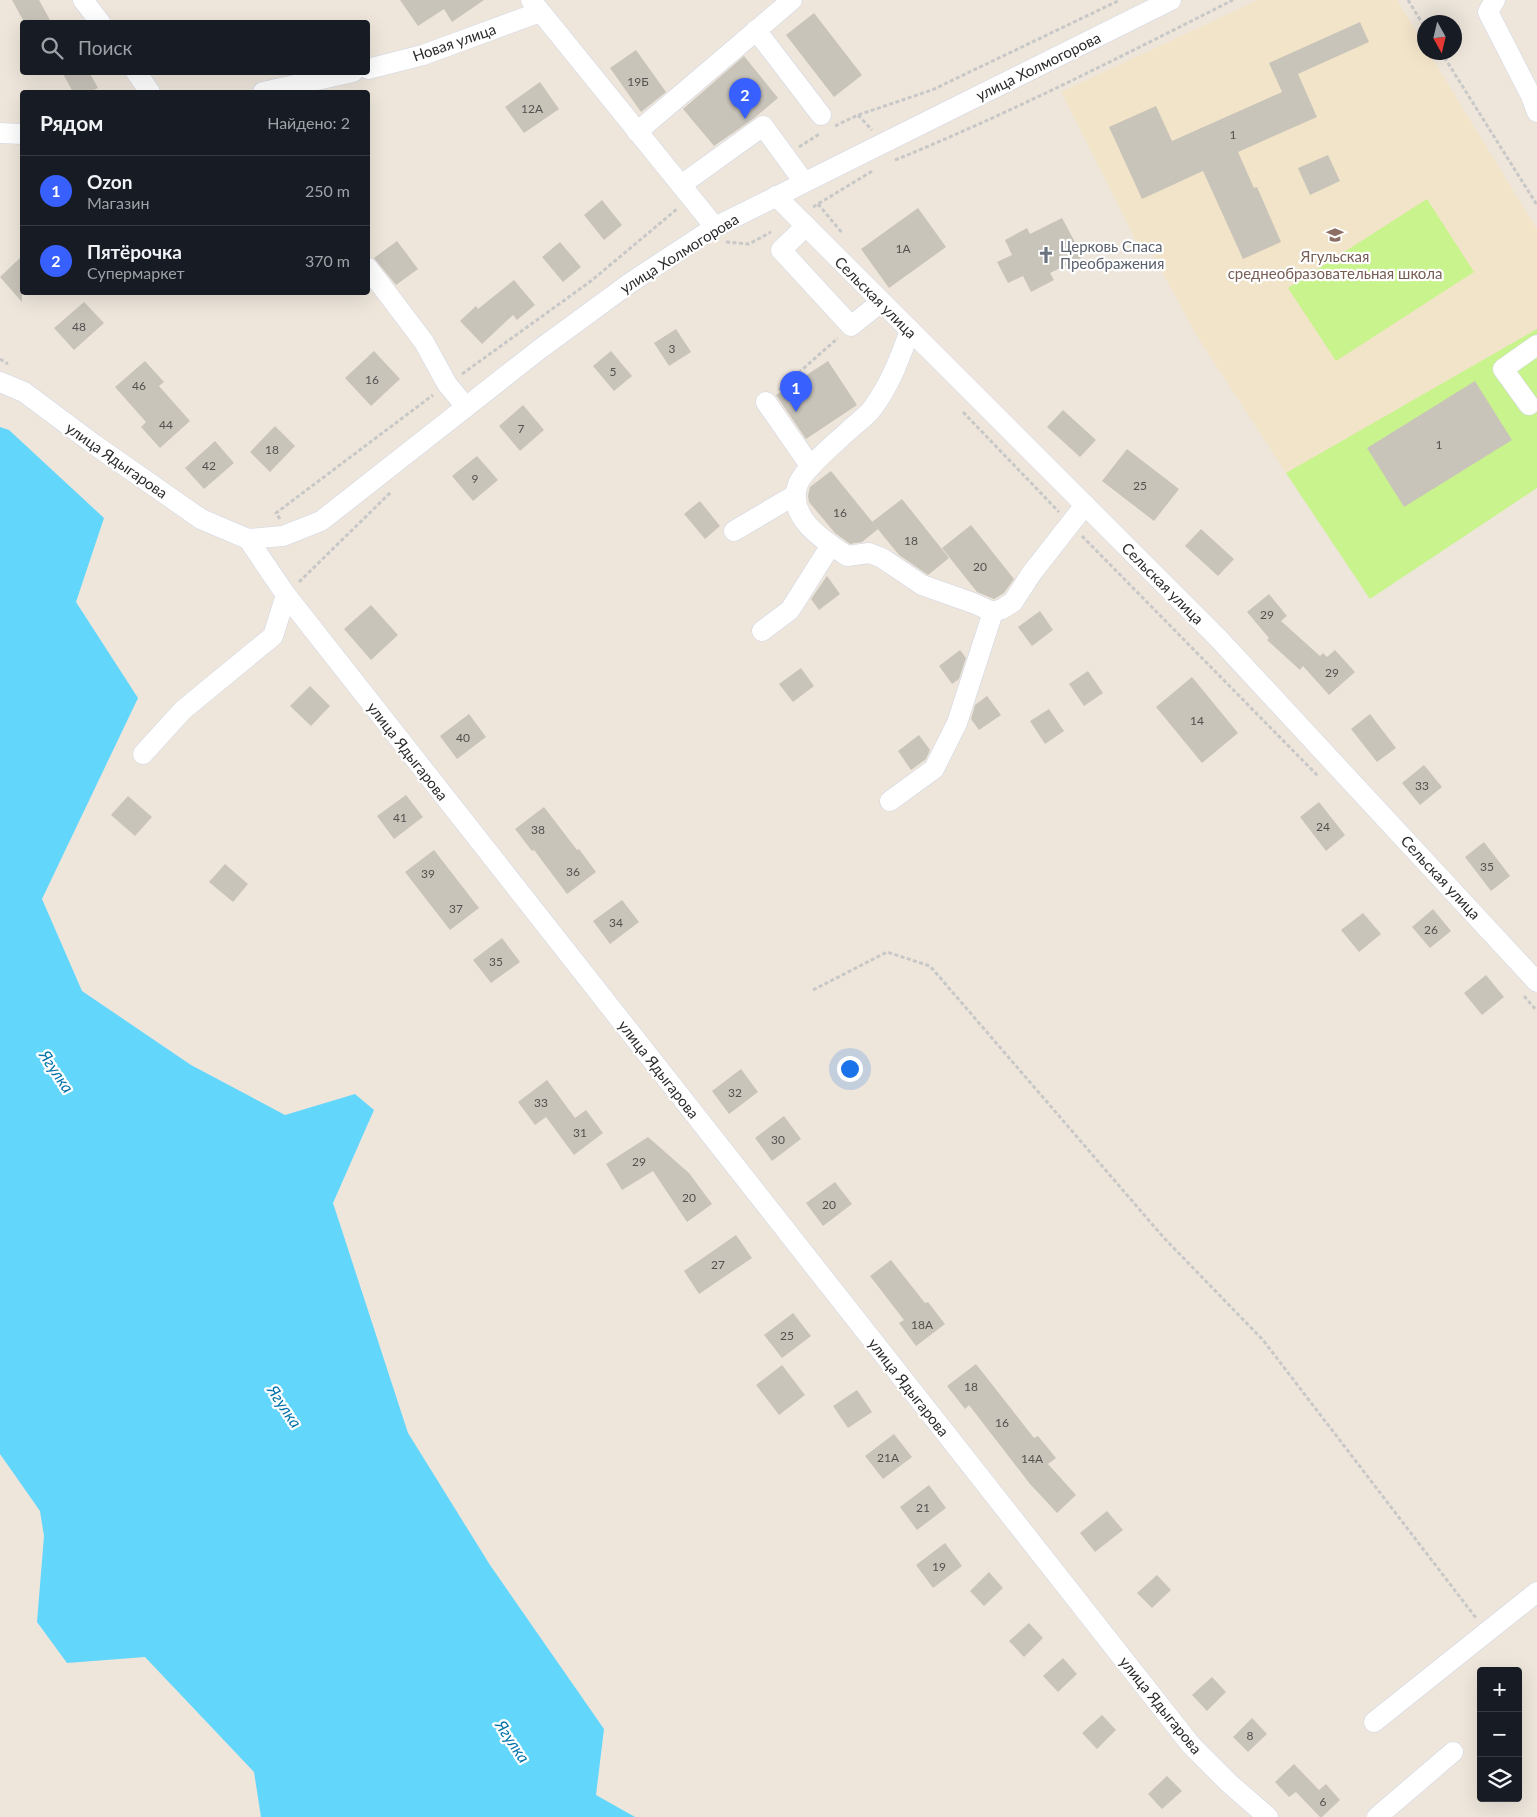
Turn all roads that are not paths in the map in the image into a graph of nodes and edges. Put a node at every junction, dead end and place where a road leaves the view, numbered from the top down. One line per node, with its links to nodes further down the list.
1 (83, 0): 6 (street)
2 (792, 0): 7 (street)
3 (1171, 0): 18 (street, улица Холмогорова)
4 (1486, 4): 13 (street)
5 (536, 6): 8 (street, Новая улица); 15 (street)
6 (98, 20)
7 (756, 30): 14 (street); 15 (street)
8 (370, 68)
9 (138, 75): 11 (street)
10 (340, 75): 12 (street)
11 (149, 90)
12 (272, 90)
13 (1537, 112)
14 (826, 124)
15 (637, 132): 19 (street)
16 (0, 133): 17 (street)
17 (20, 134)
18 (804, 182): 19 (street); 20 (street, улица Холмогорова)
19 (686, 191): 22 (street)
20 (776, 196): 21 (street, Сельская улица); 22 (street, улица Холмогорова)
21 (801, 222): 24 (street, Сельская улица); 24 (street)
22 (719, 235): 30 (street, улица Холмогорова)
23 (370, 271): 30 (street)
24 (881, 302): 25 (street, Сельская улица)
25 (910, 330): 31 (street); 33 (street, Сельская улица)
26 (1537, 345): 29 (street)
27 (4, 373): 35 (street, улица Ядыгарова)
28 (766, 402): 31 (street)
29 (1529, 405)
30 (466, 407): 35 (street, улица Холмогорова)
31 (811, 467): 32 (street)
32 (795, 495): 34 (street); 36 (street)
33 (1085, 505): 38 (street); 42 (street, Сельская улица)
34 (734, 531)
35 (248, 539): 37 (street, улица Ядыгарова)
36 (831, 545): 38 (street); 39 (street)
37 (286, 595): 40 (street); 46 (street, улица Ядыгарова)
38 (993, 612): 41 (street)
39 (762, 631)
40 (143, 754)
41 (890, 801)
42 (1537, 982)
43 (1537, 1592): 44 (street)
44 (1374, 1722)
45 (1453, 1752): 47 (street)
46 (1268, 1817)
47 (1377, 1817)

